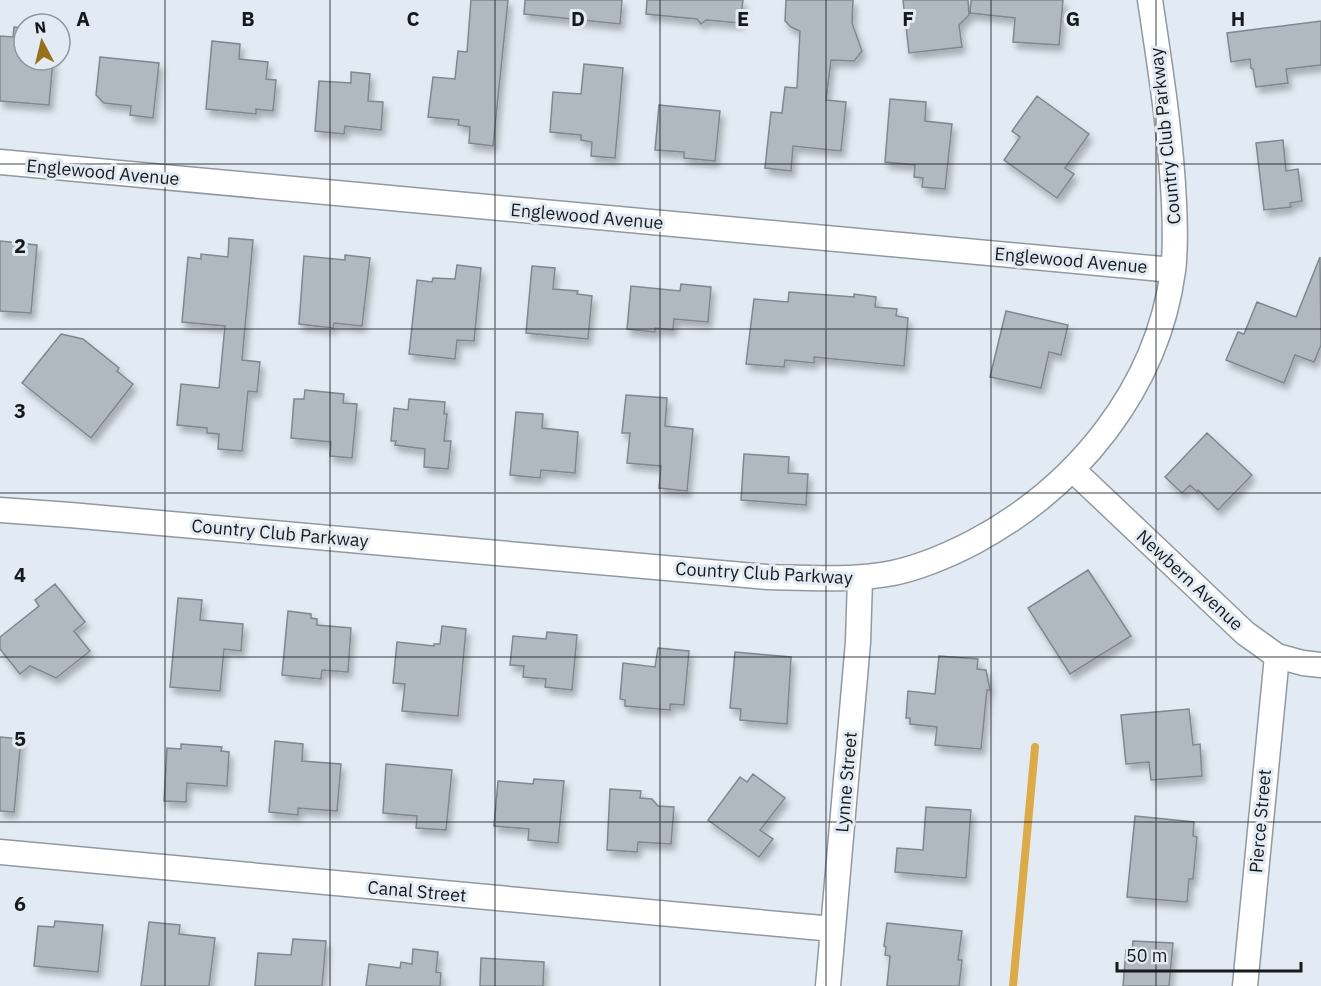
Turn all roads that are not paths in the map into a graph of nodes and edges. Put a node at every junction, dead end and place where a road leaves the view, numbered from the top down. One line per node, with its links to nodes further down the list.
1 (1150, 0): 3 (street, Country Club Parkway)
2 (0, 162): 3 (street, Englewood Avenue)
3 (1173, 270): 4 (street, Country Club Parkway)
4 (1073, 470): 6 (street, Country Club Parkway); 7 (street, Newbern Avenue)
5 (0, 510): 6 (street, Country Club Parkway)
6 (860, 579): 10 (street, Lynne Street)
7 (1277, 656): 8 (street, Newbern Avenue); 12 (street, Pierce Street)
8 (1321, 665)
9 (0, 852): 10 (street, Canal Street)
10 (833, 929): 11 (street, Lynne Street)
11 (828, 986)
12 (1245, 986)

